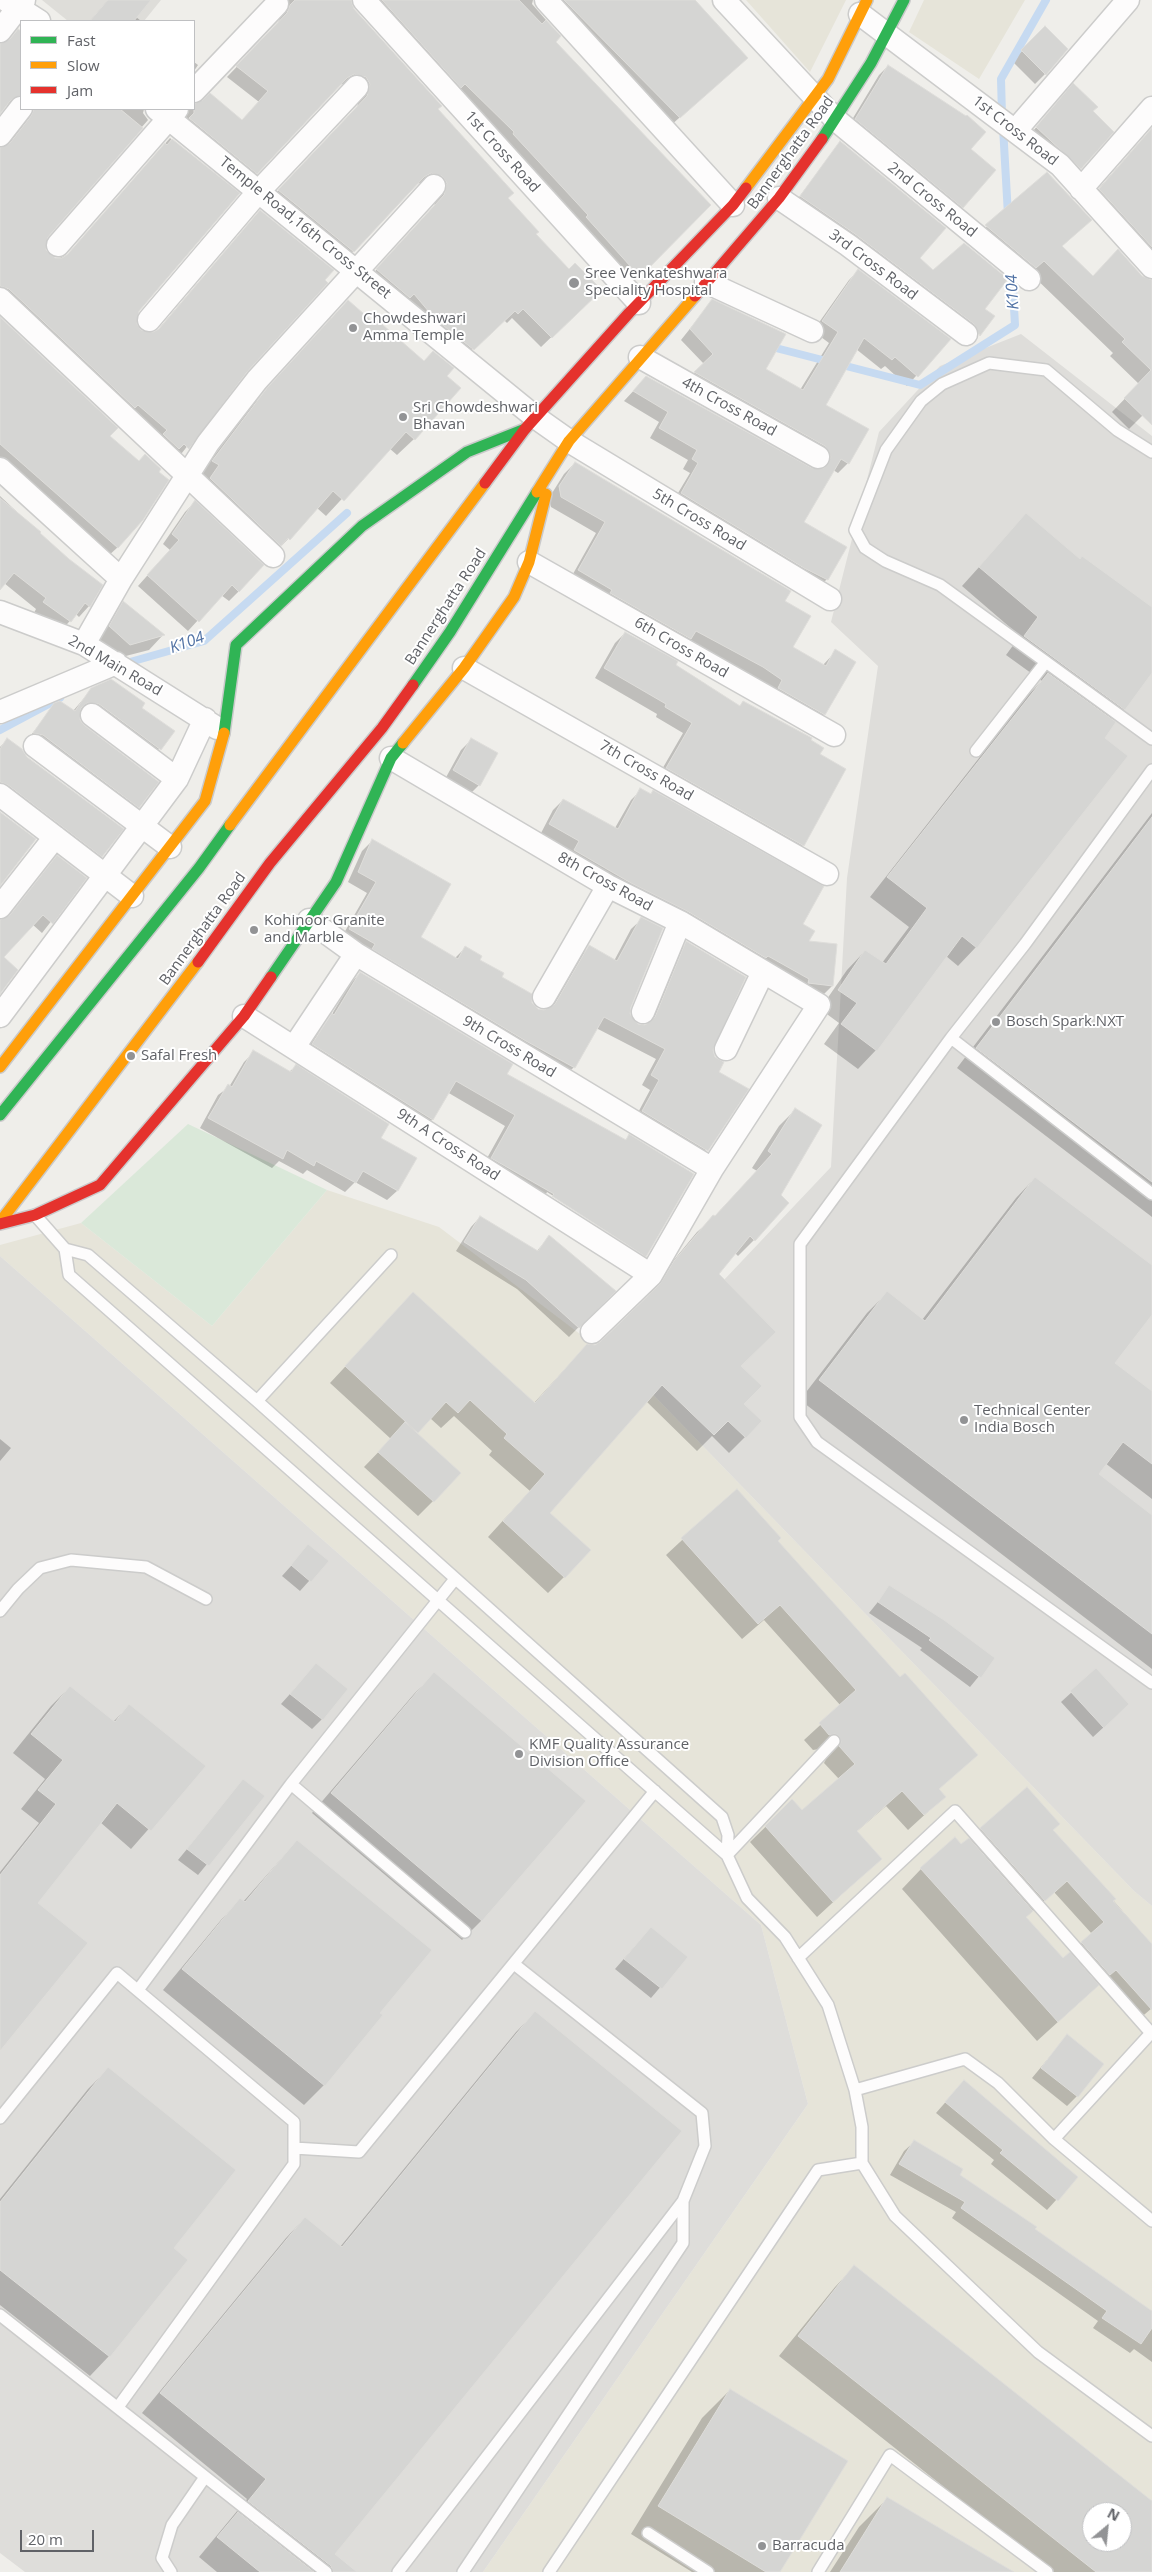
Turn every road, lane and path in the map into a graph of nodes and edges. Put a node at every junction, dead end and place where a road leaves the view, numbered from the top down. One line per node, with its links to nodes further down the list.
1 (364, 0): 32 (street, 1st Cross Road)
2 (546, 0): 25 (street)
3 (724, 0): 14 (street)
4 (904, 0): 11 (main road, Bannerghatta Road)
5 (1128, 0): 19 (street)
6 (15, 3): 9 (street); 10 (street)
7 (277, 4): 13 (street)
8 (863, 7): 11 (street, 1st Cross Road); 14 (main road, Bannerghatta Road)
9 (38, 20)
10 (0, 31)
11 (888, 34): 18 (main road, Bannerghatta Road); 19 (street, 1st Cross Road)
12 (357, 87): 23 (street)
13 (195, 90)
14 (815, 99): 18 (street, 2nd Cross Road); 25 (main road, Bannerghatta Road)
15 (1152, 108): 22 (street)
16 (20, 109): 20 (street)
17 (167, 112): 23 (street, Temple Road,16th Cross Street); 26 (street)
18 (836, 120): 24 (main road, Bannerghatta Road); 29 (street, 2nd Cross Road)
19 (1014, 130): 22 (street, 1st Cross Road)
20 (0, 135)
21 (434, 186): 28 (street)
22 (1081, 189): 27 (street, 1st Cross Road)
23 (259, 191): 28 (street, Temple Road,16th Cross Street); 33 (street)
24 (779, 198): 30 (main road, Bannerghatta Road); 35 (street, 3rd Cross Road)
25 (733, 205): 32 (main road, Bannerghatta Road)
26 (58, 245)
27 (1152, 267)
28 (356, 269): 37 (street, Temple Road,16th Cross Street); 43 (street)
29 (1029, 279)
30 (706, 282): 34 (street); 36 (main road, Bannerghatta Road)
31 (0, 300): 43 (street)
32 (639, 303): 37 (main road, Bannerghatta Road)
33 (149, 320)
34 (812, 331)
35 (966, 334)
36 (640, 357): 38 (main road, Bannerghatta Road); 40 (street, 4th Cross Road)
37 (530, 423): 38 (street, Temple Road,16th Cross Street); 56 (main road); 85 (main road, Bannerghatta Road)
38 (569, 441): 41 (main road, Bannerghatta Road); 47 (street, 5th Cross Road)
39 (1152, 452): 51 (lane)
40 (818, 457)
41 (554, 462): 45 (main road); 89 (main road, Bannerghatta Road)
42 (0, 469): 46 (street)
43 (189, 474): 44 (street); 46 (street)
44 (273, 556)
45 (529, 562): 52 (main road); 57 (street, 6th Cross Road)
46 (121, 578): 49 (street)
47 (830, 599)
48 (0, 612): 49 (street, 2nd Main Road)
49 (84, 644): 50 (street, 2nd Main Road)
50 (116, 662): 53 (street); 55 (street, 2nd Main Road)
51 (1045, 662): 58 (lane); 60 (lane)
52 (464, 668): 61 (main road); 69 (street, 7th Cross Road)
53 (0, 712)
54 (92, 715): 63 (street)
55 (205, 719): 56 (street, 2nd Main Road); 63 (street)
56 (224, 733): 67 (main road)
57 (834, 735)
58 (1152, 739)
59 (35, 746): 65 (street)
60 (976, 751)
61 (391, 758): 70 (street, 8th Cross Road); 73 (main road)
62 (1152, 770): 81 (lane)
63 (177, 779): 65 (street)
64 (0, 796): 66 (street)
65 (142, 826): 67 (street); 68 (street)
66 (55, 837): 68 (street); 72 (street)
67 (170, 847): 71 (main road)
68 (104, 874): 71 (street); 79 (street)
69 (827, 874)
70 (608, 886): 74 (street, 8th Cross Road); 77 (street)
71 (132, 896): 84 (main road)
72 (0, 907)
73 (310, 920): 75 (street, 9th Cross Road); 80 (main road)
74 (680, 922): 76 (street, 8th Cross Road); 78 (street)
75 (356, 954): 82 (street); 86 (street, 9th Cross Road)
76 (763, 972): 83 (street); 86 (street, 8th Cross Road)
77 (544, 997)
78 (643, 1012)
79 (0, 1016)
80 (244, 1016): 82 (street, 9th A Cross Road); 88 (main road)
81 (951, 1038): 87 (lane); 99 (lane)
82 (294, 1046): 92 (street, 9th A Cross Road)
83 (726, 1049)
84 (4, 1052)
85 (0, 1115)
86 (712, 1170): 92 (street)
87 (1152, 1194)
88 (35, 1215): 89 (main road); 90 (lane)
89 (0, 1223)
90 (65, 1249): 94 (lane); 97 (lane)
91 (392, 1255): 94 (lane)
92 (651, 1275): 93 (street)
93 (592, 1332)
94 (257, 1401): 95 (lane)
95 (455, 1579): 97 (lane); 103 (lane)
96 (206, 1599): 98 (lane)
97 (437, 1600): 101 (lane); 102 (lane)
98 (0, 1611)
99 (1152, 1683)
100 (834, 1741): 103 (lane)
101 (290, 1784): 104 (lane); 107 (lane)
102 (654, 1791): 103 (lane); 106 (lane)
103 (727, 1855): 105 (lane)
104 (465, 1932)
105 (798, 1958): 108 (lane); 110 (lane)
106 (514, 1964): 111 (lane); 113 (lane)
107 (138, 1990): 109 (lane); 111 (lane)
108 (855, 2090): 110 (lane); 112 (lane)
109 (0, 2118)
110 (1054, 2139): 114 (lane)
111 (294, 2148): 116 (lane)
112 (862, 2164): 117 (lane); 124 (lane)
113 (683, 2201): 122 (lane); 123 (lane)
114 (1152, 2221)
115 (0, 2315): 116 (lane)
116 (118, 2407): 118 (lane)
117 (1152, 2436)
118 (205, 2476): 120 (lane); 121 (lane)
119 (648, 2533): 125 (lane)
120 (171, 2572)
121 (326, 2572)
122 (398, 2572)
123 (463, 2572)
124 (549, 2572)
125 (708, 2572)
126 (818, 2572): 127 (lane)
127 (1047, 2572)

